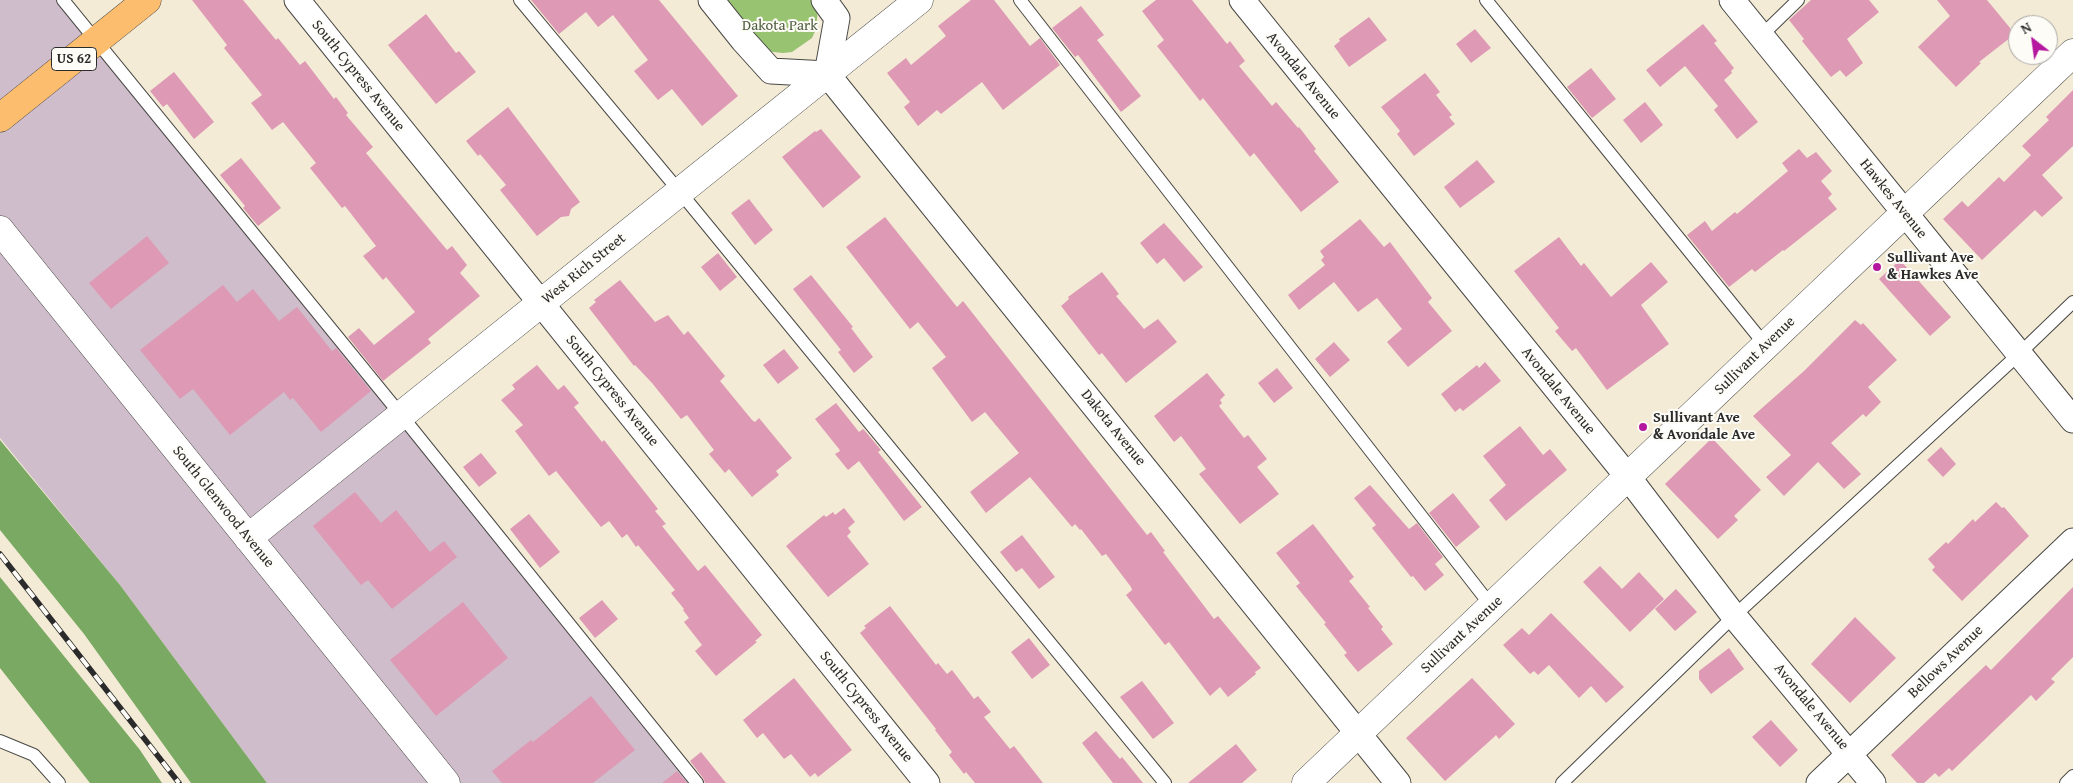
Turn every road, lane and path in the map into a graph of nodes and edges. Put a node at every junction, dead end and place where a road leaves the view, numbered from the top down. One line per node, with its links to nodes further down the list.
1 (63, 0): 14 (lane)
2 (147, 0): 14 (main road, US 62)
3 (296, 0): 22 (street, South Cypress Avenue)
4 (520, 0): 18 (lane)
5 (711, 0): 16 (street)
6 (824, 0): 16 (street)
7 (919, 0): 16 (street, West Rich Street)
8 (1020, 0): 30 (lane)
9 (1242, 0): 27 (street, Avondale Avenue)
10 (1486, 0): 23 (lane)
11 (1732, 0): 13 (street, Hawkes Avenue)
12 (1798, 0): 13 (lane)
13 (1761, 36): 19 (street, Hawkes Avenue)
14 (96, 41): 17 (main road, US 62); 25 (lane)
15 (2073, 53): 19 (street, Sullivant Avenue)
16 (827, 74): 18 (street, West Rich Street); 32 (street, Dakota Avenue)
17 (0, 118)
18 (680, 192): 22 (street, West Rich Street); 40 (lane)
19 (1905, 213): 23 (street, Sullivant Avenue); 24 (street, Hawkes Avenue)
20 (0, 230): 28 (street, South Glenwood Avenue)
21 (2073, 302): 24 (lane)
22 (541, 303): 25 (street, West Rich Street); 39 (street, South Cypress Avenue)
23 (1766, 346): 27 (street, Sullivant Avenue)
24 (2019, 354): 26 (street, Hawkes Avenue); 31 (lane)
25 (401, 415): 28 (street, West Rich Street); 38 (lane)
26 (2073, 420)
27 (1628, 477): 30 (street, Sullivant Avenue); 31 (street, Avondale Avenue)
28 (248, 538): 37 (street, South Glenwood Avenue)
29 (2073, 541): 34 (street, Bellows Avenue)
30 (1492, 607): 32 (street, Sullivant Avenue)
31 (1734, 616): 34 (street, Avondale Avenue); 43 (lane)
32 (1358, 733): 41 (street, Sullivant Avenue); 42 (street, Dakota Avenue)
33 (0, 741): 36 (lane)
34 (1850, 754): 44 (street, Bellows Avenue); 45 (street, Avondale Avenue)
35 (2073, 776): 46 (lane)
36 (59, 783)
37 (446, 783)
38 (697, 783)
39 (927, 783)
40 (1165, 783)
41 (1306, 783)
42 (1398, 783)
43 (1562, 783)
44 (1819, 783)
45 (1873, 783)
46 (2066, 783)

